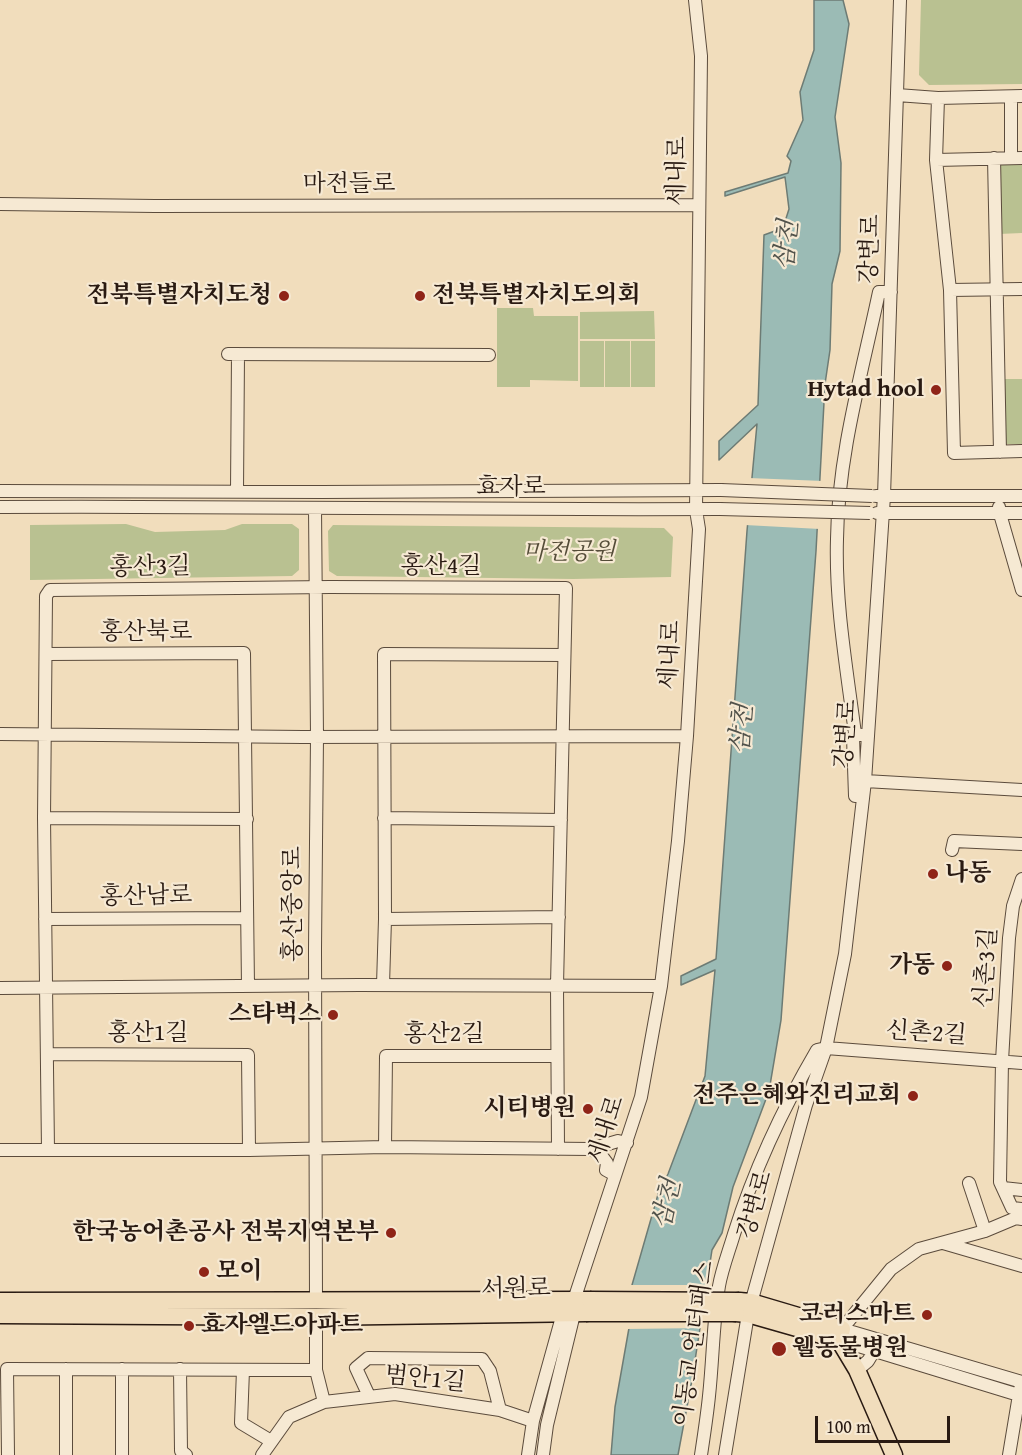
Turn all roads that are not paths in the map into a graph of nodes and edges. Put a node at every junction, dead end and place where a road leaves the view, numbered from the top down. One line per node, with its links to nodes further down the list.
1 (695, 0): 10 (street, 세내로)
2 (900, 0): 3 (street, 강변로)
3 (897, 95): 5 (street); 14 (street, 강변로)
4 (1016, 97): 5 (street); 7 (street)
5 (938, 98): 8 (street)
6 (994, 158): 7 (street); 8 (street); 11 (street)
7 (1017, 158)
8 (936, 160): 13 (street)
9 (0, 204): 10 (street, 마전들로)
10 (699, 205): 20 (street, 세내로)
11 (997, 289): 12 (street); 13 (street); 17 (street)
12 (1022, 289)
13 (950, 290): 17 (street)
14 (891, 292): 21 (street, 강변로); 35 (street)
15 (489, 355): 19 (street)
16 (1022, 451): 17 (street)
17 (999, 452)
18 (0, 491): 19 (street, 효자로)
19 (237, 491): 20 (street, 효자로)
20 (697, 491): 21 (street, 효자로, bridge); 26 (street, 세내로)
21 (878, 496): 23 (street, 효자로); 27 (street, 강변로)
22 (1022, 496): 23 (street, 효자로)
23 (999, 497): 29 (street)
24 (0, 507): 25 (street, 효자로)
25 (315, 508): 26 (street, 효자로); 30 (street, 홍산중앙로)
26 (696, 510): 27 (street, 효자로, bridge); 37 (street, 세내로)
27 (883, 513): 29 (street, 효자로); 40 (street, 강변로)
28 (1022, 513): 29 (street, 효자로)
29 (999, 514): 31 (street)
30 (316, 588): 32 (street, 홍산3길); 33 (street, 홍산4길); 42 (street, 홍산중앙로)
31 (1022, 590)
32 (46, 654): 36 (street); 41 (street, 홍산북로)
33 (564, 655): 38 (street); 39 (street)
34 (0, 734): 36 (street)
35 (855, 734): 40 (street); 45 (street)
36 (45, 735): 41 (street); 46 (street)
37 (687, 735): 39 (street); 61 (street, 세내로)
38 (384, 736): 39 (street); 42 (street); 47 (street)
39 (563, 736): 49 (street)
40 (868, 736): 43 (street, 강변로)
41 (246, 737): 42 (street); 48 (street, 홍산북로)
42 (317, 737): 57 (street, 홍산중앙로)
43 (865, 781): 44 (street); 45 (street, 강변로)
44 (1022, 790)
45 (863, 796): 64 (street, 강변로)
46 (44, 818): 48 (street); 56 (street)
47 (384, 818): 49 (street); 55 (street)
48 (247, 819): 54 (street, 홍산북로)
49 (561, 820): 53 (street)
50 (1022, 844): 51 (street)
51 (952, 850)
52 (1022, 879): 67 (street, 신촌3길)
53 (559, 917): 55 (street); 59 (street)
54 (247, 918): 56 (street, 홍산남로); 60 (street)
55 (385, 919): 58 (street)
56 (45, 920): 63 (street)
57 (316, 985): 58 (street); 60 (street); 71 (street, 홍산중앙로)
58 (383, 985): 59 (street)
59 (556, 985): 61 (street); 66 (street)
60 (248, 986): 63 (street)
61 (661, 986): 69 (street, 세내로)
62 (0, 988): 63 (street)
63 (47, 988): 65 (street)
64 (826, 1048): 67 (street, 신촌2길); 89 (street, 강변로); 114 (street, 이동교 언더패스)
65 (48, 1054): 75 (street); 76 (street, 홍산1길)
66 (557, 1056): 70 (street, 홍산2길); 72 (street)
67 (1002, 1061): 68 (street, 신촌2길); 79 (street, 신촌3길)
68 (1022, 1063)
69 (627, 1143): 73 (street); 77 (street, 세내로)
70 (386, 1147): 71 (street); 72 (street)
71 (317, 1149): 76 (street); 86 (street, 홍산중앙로)
72 (558, 1149): 73 (street)
73 (591, 1149): 77 (street)
74 (0, 1150): 75 (street)
75 (48, 1150): 76 (street)
76 (249, 1150)
77 (615, 1174): 88 (street, 세내로)
78 (969, 1183): 83 (street)
79 (1003, 1188): 80 (street); 81 (street)
80 (1022, 1190)
81 (1022, 1209)
82 (1022, 1219): 83 (street)
83 (985, 1231): 84 (street)
84 (942, 1242): 85 (street); 92 (street)
85 (1022, 1266)
86 (316, 1300): 87 (main road, 서원로); 88 (main road, 서원로)
87 (0, 1301)
88 (577, 1308): 89 (main road, 서원로, bridge); 91 (main road, 서원로); 105 (street, 세내로); 113 (street, 세내로)
89 (744, 1308): 92 (main road, 서원로); 115 (street, 강변로)
90 (0, 1315): 91 (main road, 서원로)
91 (316, 1317): 98 (street)
92 (841, 1335): 93 (street, 서원로); 99 (main road); 100 (street, 서원로)
93 (874, 1351): 99 (street); 101 (street, 서원로)
94 (66, 1369): 95 (street); 107 (street); 108 (street)
95 (122, 1369): 96 (street); 109 (street)
96 (180, 1369): 97 (street); 110 (street)
97 (243, 1370): 98 (street); 106 (street)
98 (316, 1370): 103 (street)
99 (857, 1370): 116 (main road)
100 (1022, 1381): 101 (street)
101 (1021, 1395): 117 (street)
102 (369, 1396): 103 (street, 범안1길); 104 (street, 범안1길); 104 (street)
103 (324, 1402): 106 (street, 범안1길)
104 (500, 1410): 105 (street, 범안1길)
105 (533, 1421): 112 (street, 세내로)
106 (272, 1441): 111 (street, 범안1길)
107 (8, 1455)
108 (66, 1455)
109 (122, 1455)
110 (186, 1455)
111 (262, 1455)
112 (528, 1455)
113 (543, 1455)
114 (701, 1455)
115 (725, 1455)
116 (894, 1455)
117 (1010, 1455)

